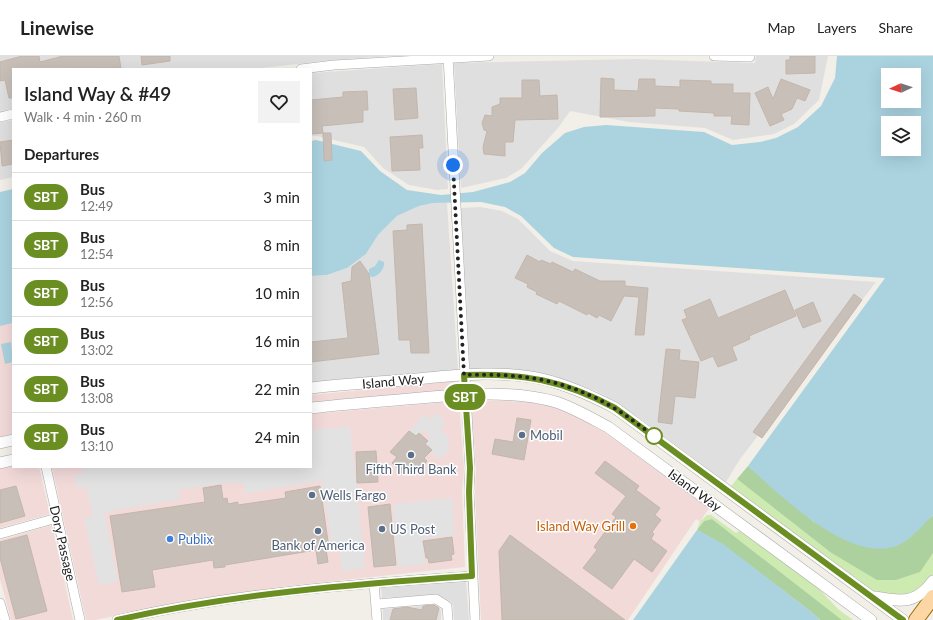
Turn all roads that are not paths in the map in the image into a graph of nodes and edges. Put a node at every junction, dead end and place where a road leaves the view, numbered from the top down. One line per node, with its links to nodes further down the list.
1 (490, 56): 3 (street)
2 (714, 56): 4 (street)
3 (448, 57): 5 (street); 8 (street)
4 (750, 57)
5 (312, 68)
6 (12, 114): 7 (street)
7 (0, 117)
8 (464, 375): 9 (street, Island Way); 10 (street); 22 (street, Island Way)
9 (312, 388)
10 (465, 395): 11 (street, Island Way); 19 (street); 26 (street, Island Way)
11 (312, 408)
12 (12, 440): 13 (street)
13 (0, 443)
14 (12, 460): 15 (street)
15 (0, 463)
16 (46, 468): 17 (street, Dory Passage)
17 (57, 518): 18 (street); 28 (street, Dory Passage)
18 (0, 534)
19 (472, 576): 21 (street); 32 (street)
20 (933, 581): 22 (street)
21 (374, 583): 25 (street); 29 (street)
22 (873, 597): 34 (street, Island Way)
23 (933, 598): 35 (main road)
24 (0, 602): 27 (street)
25 (376, 604): 30 (street); 31 (street)
26 (862, 616): 33 (street, Island Way)
27 (5, 620)
28 (80, 620)
29 (117, 620)
30 (377, 620)
31 (448, 620)
32 (475, 620)
33 (871, 620)
34 (903, 620)
35 (916, 620)

